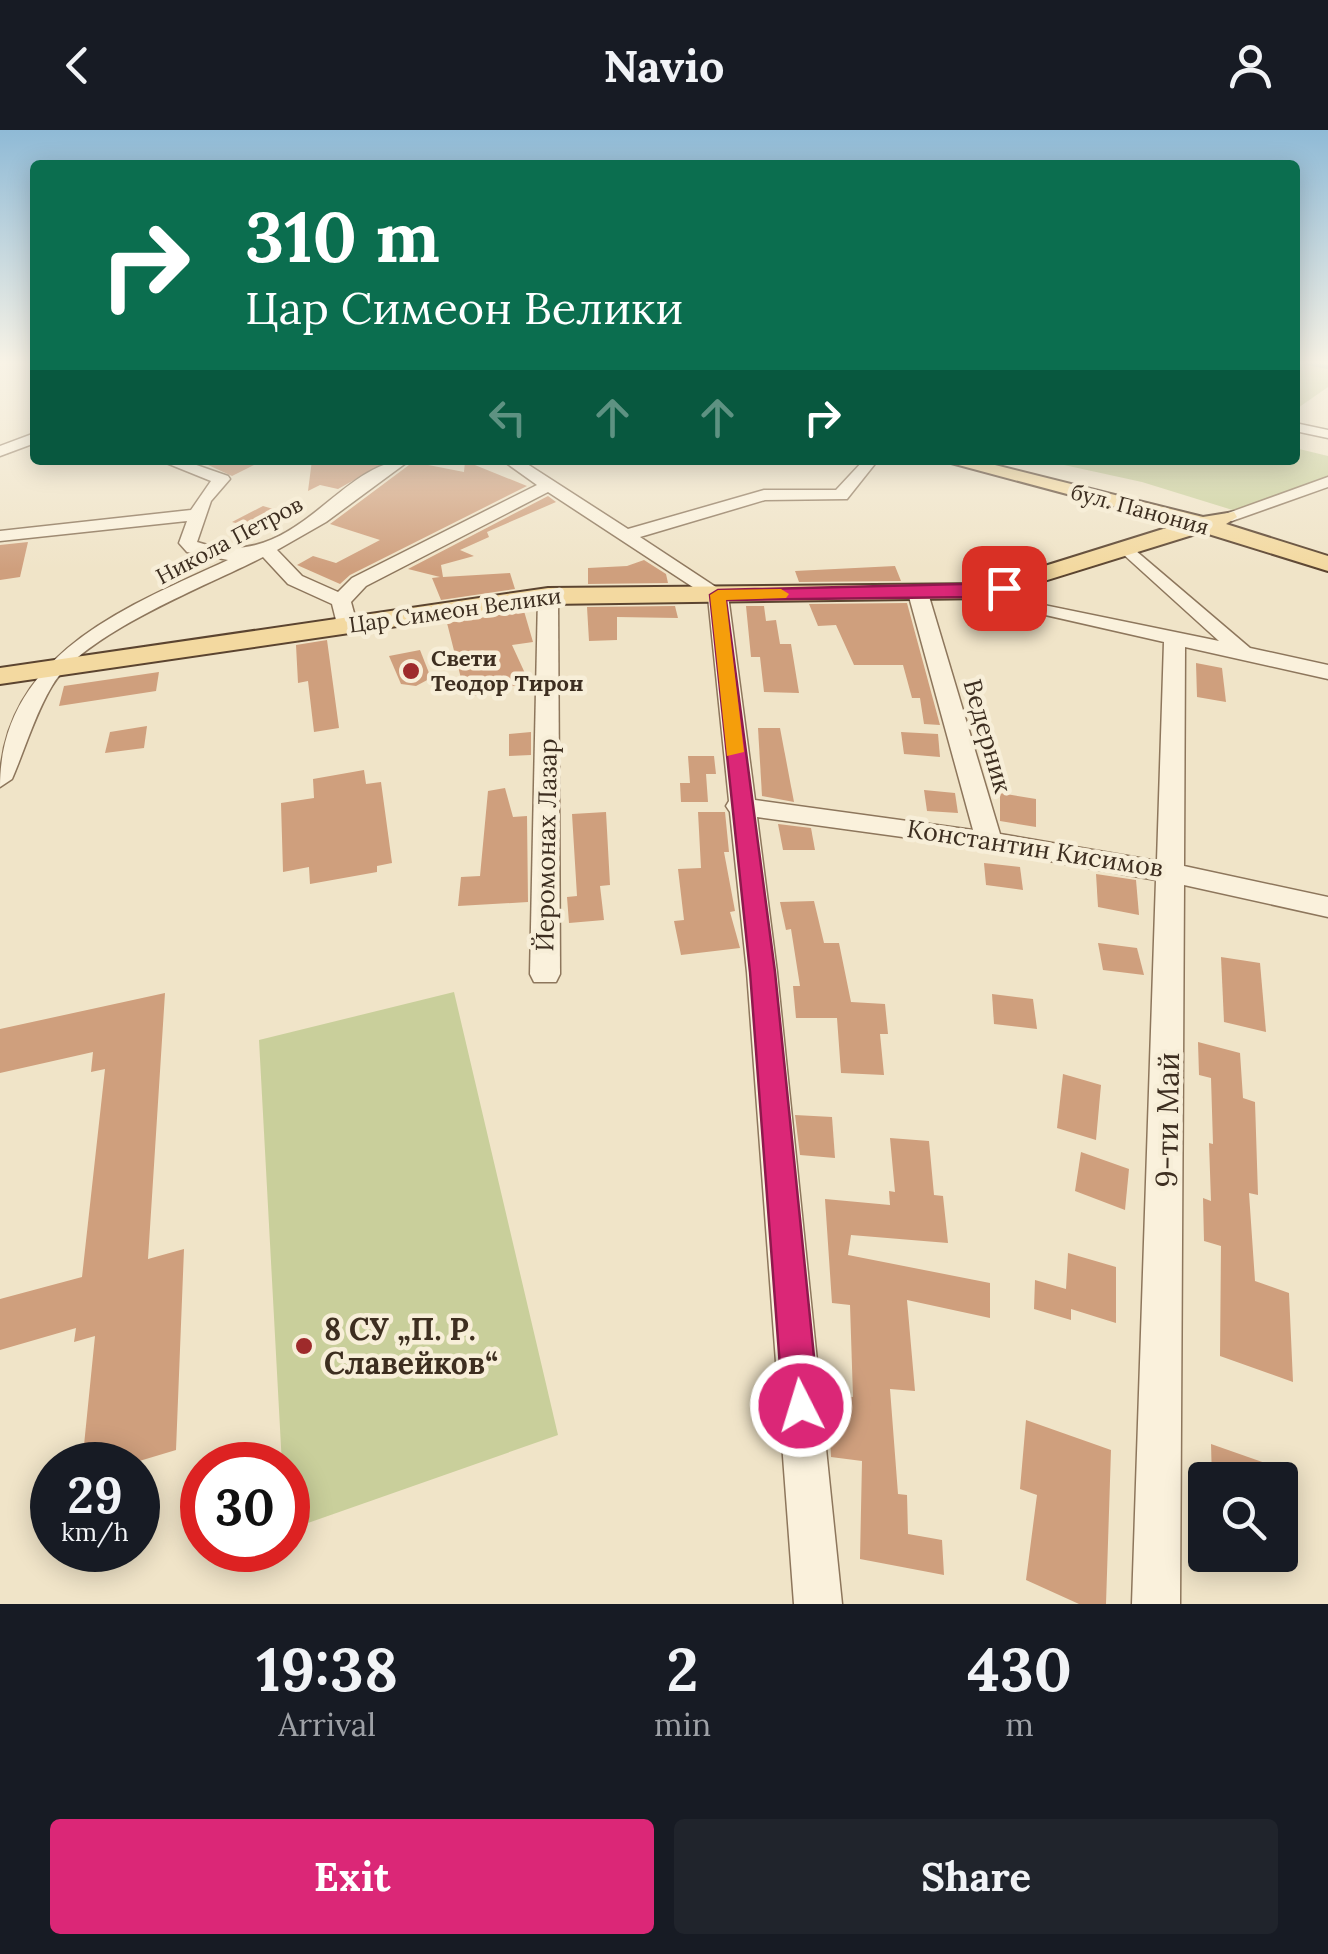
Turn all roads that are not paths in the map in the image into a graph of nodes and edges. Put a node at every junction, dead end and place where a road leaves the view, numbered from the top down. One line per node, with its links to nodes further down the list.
1 (30, 440): 2 (street)
2 (0, 451)
3 (181, 465): 11 (street)
4 (394, 465): 17 (street, Никола Петров)
5 (518, 465): 10 (street)
6 (867, 465): 13 (street)
7 (972, 465): 12 (main road, бул. Панония)
8 (1007, 465): 12 (main road, бул. Панония)
9 (1328, 482): 12 (street)
10 (549, 485): 13 (street); 23 (street)
11 (196, 515): 14 (street); 17 (street)
12 (1215, 521): 15 (main road, бул. Панония); 16 (main road, Цар Симеон Велики); 18 (main road, бул. Панония)
13 (626, 535): 21 (street)
14 (0, 536)
15 (1328, 548)
16 (1129, 550): 19 (main road, Цар Симеон Велики); 25 (street)
17 (255, 552): 23 (street); 26 (street, Никола Петров)
18 (1328, 564)
19 (973, 592): 20 (main road, Цар Симеон Велики); 24 (street, Цар Симеон Велики)
20 (918, 593): 21 (main road, Цар Симеон Велики); 32 (street, Ведерник)
21 (718, 595): 22 (main road, Цар Симеон Велики); 31 (street)
22 (548, 596): 23 (main road, Цар Симеон Велики); 35 (street, Йеромонах Лазар)
23 (344, 613): 26 (main road, Цар Симеон Велики)
24 (1175, 637): 25 (street, Цар Симеон Велики); 33 (street, 9-ти Май)
25 (1245, 653): 27 (street, Цар Симеон Велики)
26 (54, 669): 28 (main road, Цар Симеон Велики); 29 (street)
27 (1328, 672)
28 (0, 676)
29 (7, 750): 30 (street)
30 (0, 779)
31 (739, 806): 32 (street, Константин Кисимов); 36 (street)
32 (988, 837): 33 (street, Константин Кисимов)
33 (1172, 870): 34 (street, Константин Кисимов); 37 (street, 9-ти Май)
34 (1328, 907)
35 (545, 974)
36 (818, 1604)
37 (1156, 1604)

